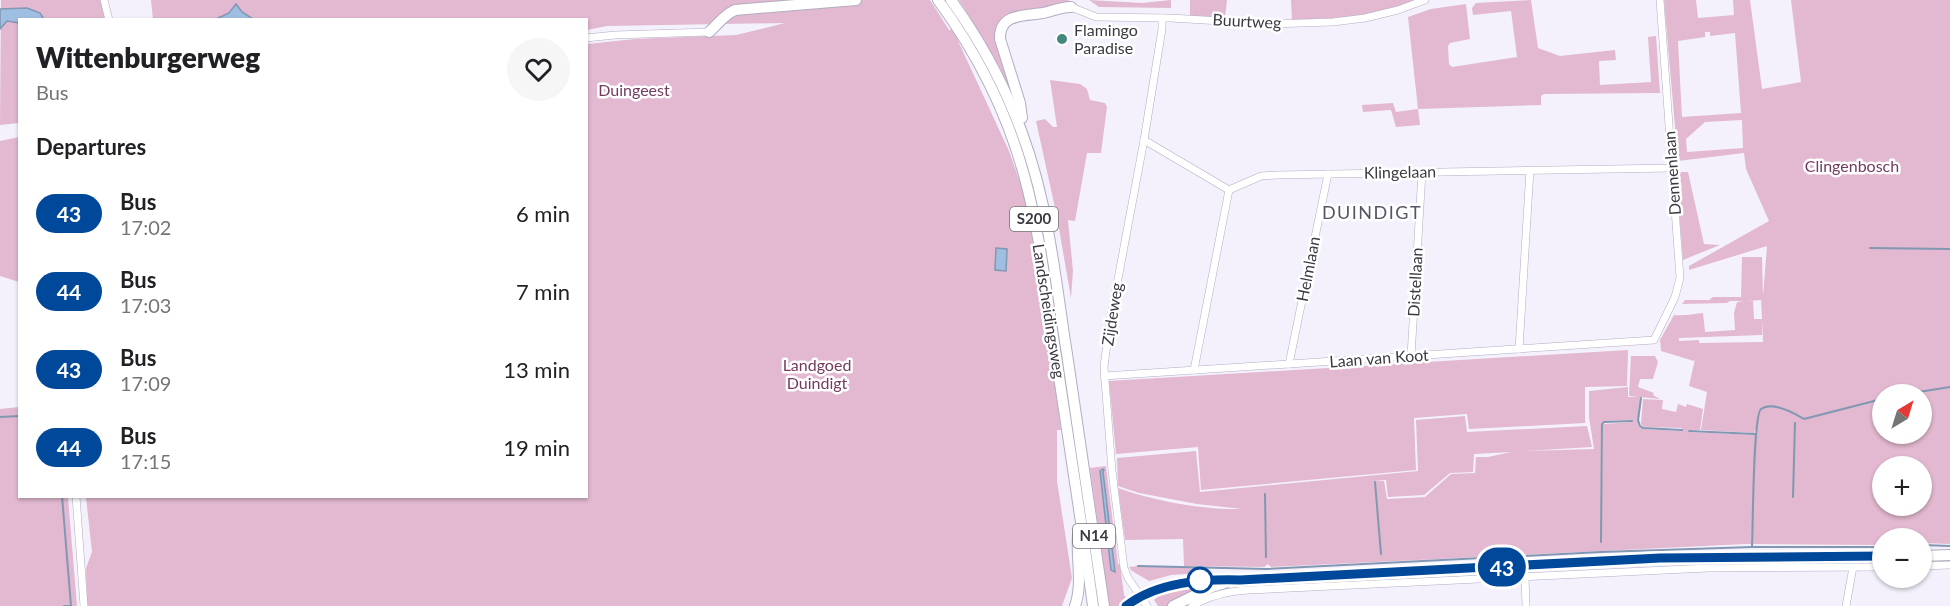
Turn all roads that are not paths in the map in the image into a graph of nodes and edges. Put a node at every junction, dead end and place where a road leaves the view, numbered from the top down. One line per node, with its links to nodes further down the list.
1 (104, 0): 8 (street)
2 (856, 0): 10 (main road)
3 (938, 0): 25 (main road, Landscheidingsweg / S200)
4 (951, 0): 12 (main road, Landscheidingsweg / S200)
5 (1424, 0): 9 (street, Buurtweg)
6 (1660, 0): 14 (street, Dennenlaan)
7 (1071, 6): 9 (street, Buurtweg); 12 (main road)
8 (108, 18)
9 (1162, 18): 13 (street, Zijdeweg)
10 (708, 32): 11 (street)
11 (588, 38)
12 (1025, 139): 25 (main road, Landscheidingsweg / S200)
13 (1144, 140): 18 (street); 24 (street, Zijdeweg)
14 (1672, 168): 15 (street, Klingelaan); 19 (street, Dennenlaan)
15 (1530, 170): 16 (street, Klingelaan); 20 (street)
16 (1422, 172): 17 (street, Klingelaan); 21 (street, Distellaan)
17 (1328, 174): 18 (street, Klingelaan); 22 (street, Helmlaan)
18 (1229, 190): 23 (street)
19 (1654, 340): 20 (street, Laan van Koot)
20 (1519, 349): 21 (street, Laan van Koot)
21 (1411, 356): 22 (street, Laan van Koot)
22 (1289, 364): 23 (street, Laan van Koot)
23 (1194, 370): 24 (street, Laan van Koot)
24 (1104, 376): 37 (street, Zijdeweg)
25 (1079, 469): 27 (main road, Landscheidingsweg / N14); 40 (main road, Landscheidingsweg / N14)
26 (76, 498): 38 (street)
27 (1080, 513): 39 (main road, N14); 40 (main road, Landscheidingsweg / N14)
28 (1950, 555): 30 (main road)
29 (1872, 556): 36 (main road)
30 (1932, 556)
31 (1932, 566): 32 (street)
32 (1950, 566)
33 (1853, 567): 34 (street); 35 (street); 45 (street)
34 (1872, 567)
35 (1525, 576): 43 (street); 44 (street)
36 (1240, 580): 37 (main road); 42 (main road)
37 (1144, 602): 41 (main road)
38 (84, 606)
39 (1075, 606)
40 (1101, 606)
41 (1126, 606)
42 (1173, 606)
43 (1192, 606)
44 (1526, 606)
45 (1846, 606)

